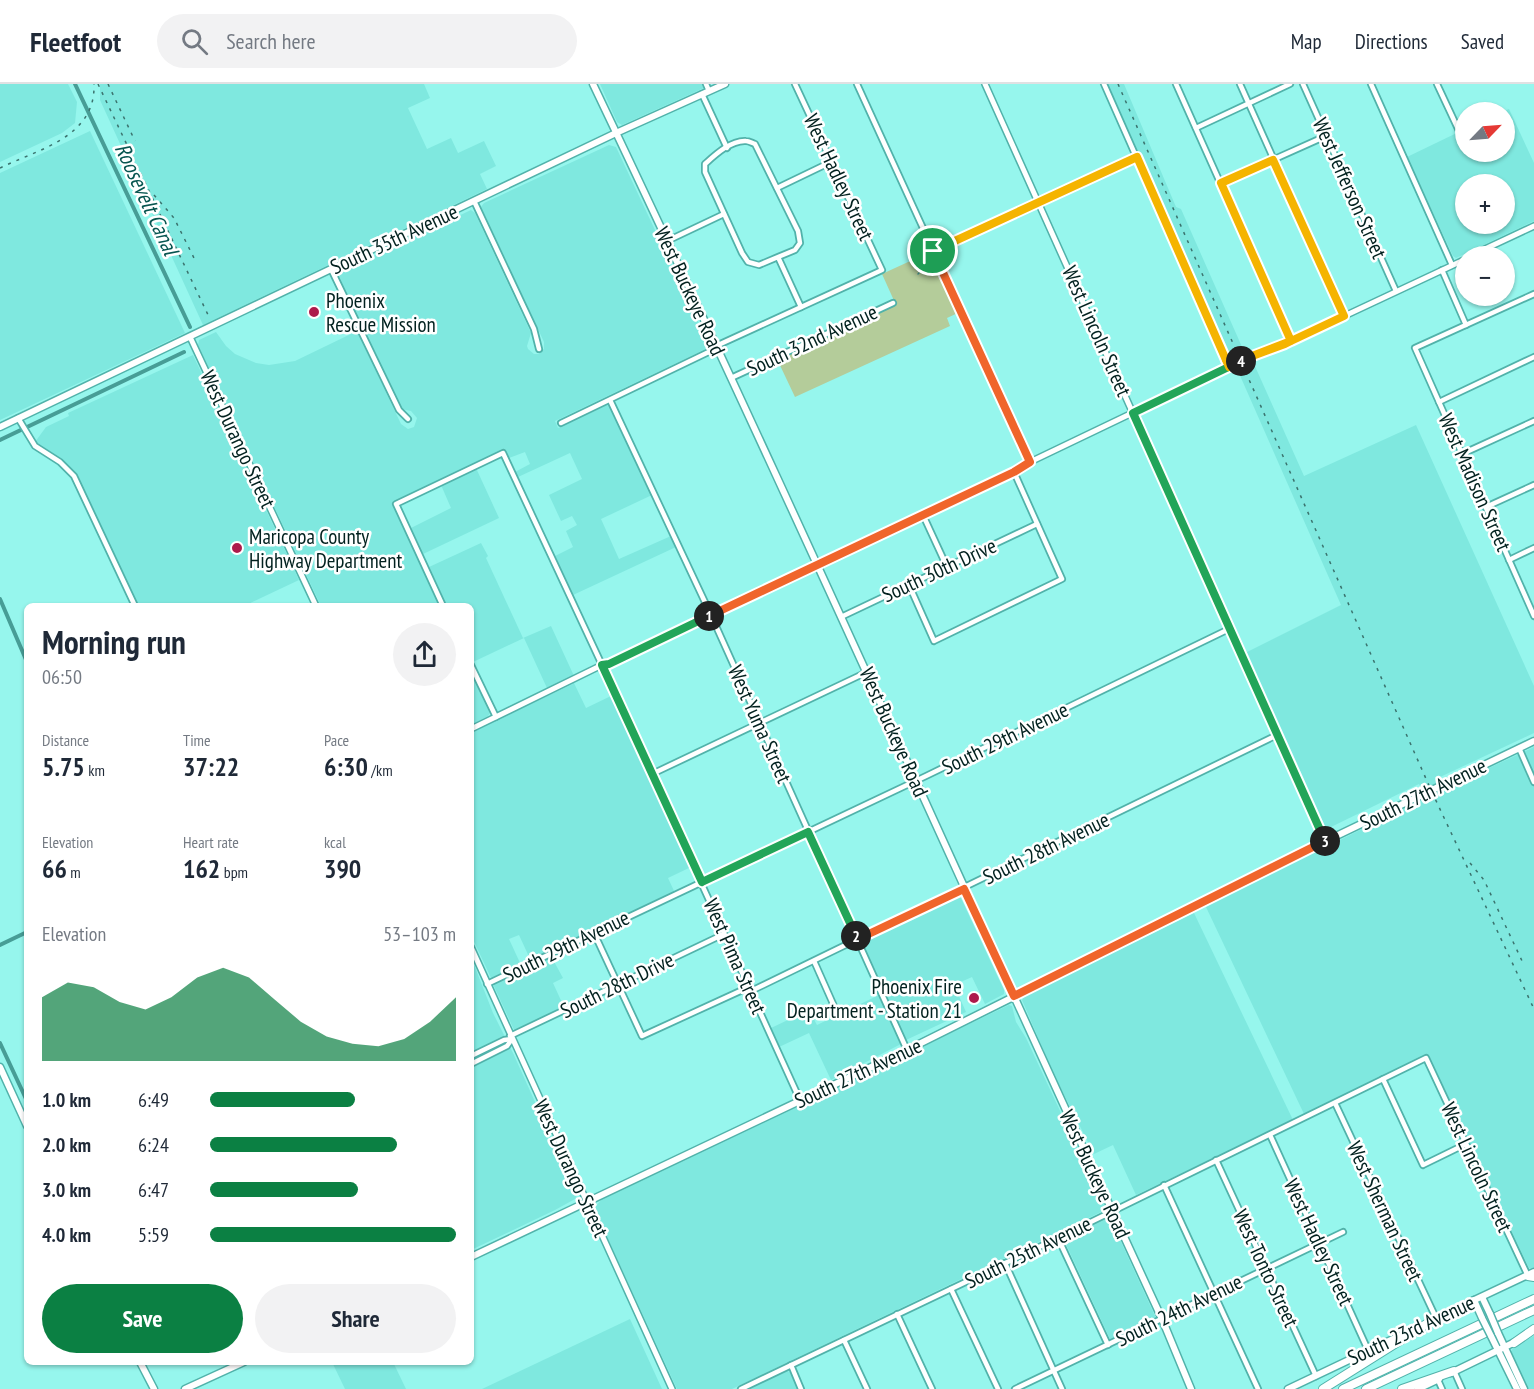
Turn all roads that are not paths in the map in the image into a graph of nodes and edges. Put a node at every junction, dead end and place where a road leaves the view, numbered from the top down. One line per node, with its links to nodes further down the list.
1 (593, 84): 18 (main road, West Buckeye Road)
2 (724, 84): 13 (main road, South 35th Avenue)
3 (795, 84): 23 (street, West Hadley Street)
4 (857, 84): 32 (street)
5 (985, 84): 27 (street, West Lincoln Street)
6 (1104, 84): 21 (street)
7 (1176, 84): 17 (street)
8 (1240, 84): 15 (street)
9 (1290, 84): 15 (street)
10 (1303, 84): 19 (street, West Jefferson Street)
11 (1371, 84): 35 (street)
12 (1437, 84): 16 (street)
13 (707, 87): 14 (main road, South 35th Avenue)
14 (702, 94): 18 (main road, South 35th Avenue); 20 (street)
15 (1249, 104): 17 (street); 22 (street)
16 (1455, 122)
17 (1196, 128): 24 (street)
18 (616, 132): 26 (main road, South 35th Avenue); 30 (main road, West Buckeye Road)
19 (1326, 136): 22 (street); 38 (street, West Jefferson Street)
20 (727, 148): 25 (street); 28 (street)
21 (1137, 157): 27 (street); 49 (street)
22 (1273, 160): 24 (street); 42 (street)
23 (831, 162): 25 (street); 41 (street, West Hadley Street)
24 (1221, 183): 45 (street)
25 (777, 188): 33 (street)
26 (474, 201): 36 (main road, South 35th Avenue); 47 (street)
27 (1038, 201): 32 (street); 53 (street, West Lincoln Street)
28 (724, 214): 30 (street); 33 (street)
29 (1534, 226): 31 (street)
30 (668, 241): 46 (main road, West Buckeye Road)
31 (1491, 246)
32 (933, 251): 60 (street)
33 (778, 257): 41 (street)
34 (1455, 264): 35 (street)
35 (1452, 265): 37 (street)
36 (331, 269): 44 (main road, South 35th Avenue); 55 (street)
37 (1442, 270): 38 (street); 43 (street)
38 (1396, 291): 42 (street)
39 (1534, 294): 43 (street)
40 (893, 303): 50 (street, South 32nd Avenue)
41 (801, 307): 46 (street)
42 (1344, 316): 45 (street)
43 (1466, 325): 52 (street, West Madison Street)
44 (190, 337): 54 (main road, South 35th Avenue); 72 (street, West Durango Street)
45 (1291, 341): 49 (street)
46 (717, 347): 50 (main road, West Buckeye Road); 51 (street)
47 (540, 348)
48 (1534, 357): 52 (street)
49 (1229, 367): 53 (street)
50 (731, 378): 68 (main road, West Buckeye Road)
51 (610, 400): 57 (street); 75 (street, West Yuma Street)
52 (1439, 402): 59 (street, West Madison Street)
53 (1133, 413): 60 (street); 77 (street, West Lincoln Street)
54 (18, 418): 58 (main road, South 35th Avenue); 71 (street)
55 (408, 418)
56 (1534, 421): 59 (street)
57 (561, 423)
58 (0, 427)
59 (1462, 454): 63 (street, West Madison Street)
60 (1030, 462): 61 (street)
61 (1014, 472): 64 (street); 65 (street)
62 (1534, 485): 63 (street)
63 (1486, 507): 67 (street, West Madison Street)
64 (923, 515): 68 (street); 69 (street)
65 (1037, 524): 69 (street, South 30th Drive); 70 (street)
66 (1534, 548): 67 (street)
67 (1509, 560): 74 (street, West Madison Street)
68 (818, 564): 75 (street); 76 (main road, West Buckeye Road)
69 (947, 567): 70 (street, South 30th Drive)
70 (909, 585): 76 (street, South 30th Drive)
71 (134, 603)
72 (315, 603)
73 (442, 603): 78 (street, West Pima Street)
74 (1534, 613)
75 (711, 615): 78 (street); 82 (street, West Yuma Street)
76 (841, 617): 80 (main road, West Buckeye Road)
77 (1229, 628): 84 (street, West Lincoln Street); 88 (street, South 29th Avenue)
78 (602, 665): 81 (street); 87 (street, West Pima Street)
79 (474, 671): 81 (street)
80 (867, 672): 82 (street); 88 (main road, West Buckeye Road)
81 (496, 717): 83 (street)
82 (759, 723): 87 (street); 90 (street, West Yuma Street)
83 (474, 728)
84 (1277, 735): 91 (street, West Lincoln Street); 93 (street, South 28th Avenue)
85 (1534, 741): 86 (main road, South 27th Avenue)
86 (1519, 748): 89 (street); 91 (main road, South 27th Avenue)
87 (652, 774): 92 (street, West Pima Street)
88 (916, 780): 90 (street, South 29th Avenue); 93 (main road, West Buckeye Road)
89 (1534, 782)
90 (808, 832): 92 (street, South 29th Avenue); 96 (street, West Yuma Street)
91 (1325, 841): 102 (main road, South 27th Avenue)
92 (702, 882): 94 (street, South 29th Avenue); 95 (street, West Pima Street)
93 (964, 889): 96 (street, South 28th Avenue); 102 (main road, West Buckeye Road)
94 (594, 933): 99 (street, South 29th Avenue); 100 (street)
95 (724, 934): 100 (street, South 28th Drive); 101 (street, West Pima Street)
96 (858, 939): 98 (street, South 28th Avenue); 105 (street, West Yuma Street)
97 (474, 954): 99 (street, West Durango Street)
98 (814, 961): 101 (street, South 28th Avenue); 103 (street)
99 (487, 984): 104 (street, West Durango Street)
100 (617, 985): 101 (street, South 28th Avenue); 104 (street, South 28th Drive)
101 (750, 989): 111 (street, West Pima Street)
102 (1014, 996): 105 (main road, South 27th Avenue); 119 (main road, West Buckeye Road)
103 (838, 1015)
104 (511, 1038): 106 (street); 108 (street); 118 (street, West Durango Street)
105 (907, 1050): 111 (main road, South 27th Avenue)
106 (474, 1055)
107 (1426, 1058): 110 (street, South 25th Avenue); 115 (street, West Lincoln Street)
108 (474, 1062)
109 (0, 1067): 113 (main road)
110 (1383, 1079): 112 (street, South 25th Avenue); 115 (street)
111 (800, 1100): 118 (main road, South 27th Avenue)
112 (1335, 1103): 114 (street, South 25th Avenue); 134 (street, West Sherman Street)
113 (24, 1119)
114 (1270, 1134): 116 (street, South 25th Avenue); 122 (street, West Hadley Street)
115 (1466, 1144): 126 (street, West Lincoln Street)
116 (1216, 1160): 117 (street, South 25th Avenue); 125 (street, West Tonto Street)
117 (1164, 1185): 119 (street, South 25th Avenue); 128 (street)
118 (586, 1201): 123 (main road, South 27th Avenue); 153 (street, West Durango Street)
119 (1112, 1211): 121 (street, South 25th Avenue); 135 (main road, West Buckeye Road)
120 (1343, 1232): 122 (street, South 24th Avenue)
121 (1058, 1238): 124 (street, South 25th Avenue); 139 (street)
122 (1319, 1243): 125 (street, South 24th Avenue); 141 (street, West Hadley Street)
123 (474, 1256)
124 (1005, 1263): 127 (street, South 25th Avenue); 146 (street)
125 (1266, 1268): 128 (street, South 24th Avenue); 148 (street, West Tonto Street)
126 (1532, 1275): 129 (main road, South 23rd Avenue)
127 (951, 1289): 133 (street, South 25th Avenue); 158 (street)
128 (1214, 1294): 135 (street, South 24th Avenue); 162 (street)
129 (1482, 1297): 131 (main road, South 23rd Avenue); 140 (main road, bridge)
130 (1534, 1299): 165 (highway)
131 (1474, 1300): 134 (main road, South 23rd Avenue); 142 (main road, bridge)
132 (1534, 1310): 166 (highway)
133 (897, 1314): 137 (street, South 25th Avenue); 157 (street)
134 (1436, 1318): 141 (main road, South 23rd Avenue); 164 (highway)
135 (1162, 1319): 139 (street, South 24th Avenue); 150 (main road, West Buckeye Road)
136 (1534, 1331): 138 (highway)
137 (844, 1340): 145 (street, South 25th Avenue); 156 (street)
138 (1514, 1342): 140 (main road)
139 (1108, 1345): 146 (street, South 24th Avenue)
140 (1505, 1348): 142 (main road); 172 (main road)
141 (1368, 1350): 148 (main road, South 23rd Avenue)
142 (1498, 1351): 147 (main road); 171 (main road)
143 (142, 1365): 151 (main road)
144 (237, 1365): 152 (main road)
145 (791, 1365): 154 (street, South 25th Avenue); 155 (street)
146 (1054, 1371): 159 (street, South 24th Avenue); 160 (street)
147 (1454, 1371): 149 (main road); 167 (highway); 170 (street)
148 (1316, 1376): 163 (main road, South 23rd Avenue)
149 (1438, 1380): 168 (main road); 169 (street)
150 (1190, 1386): 161 (main road, West Buckeye Road)
151 (154, 1389)
152 (185, 1389)
153 (672, 1389)
154 (741, 1389)
155 (801, 1389)
156 (867, 1389)
157 (932, 1389)
158 (998, 1389)
159 (1015, 1389)
160 (1062, 1389)
161 (1197, 1389)
162 (1258, 1389)
163 (1288, 1389)
164 (1323, 1389)
165 (1343, 1389)
166 (1366, 1389)
167 (1402, 1389)
168 (1419, 1389)
169 (1442, 1389)
170 (1462, 1389)
171 (1517, 1389)
172 (1524, 1389)

